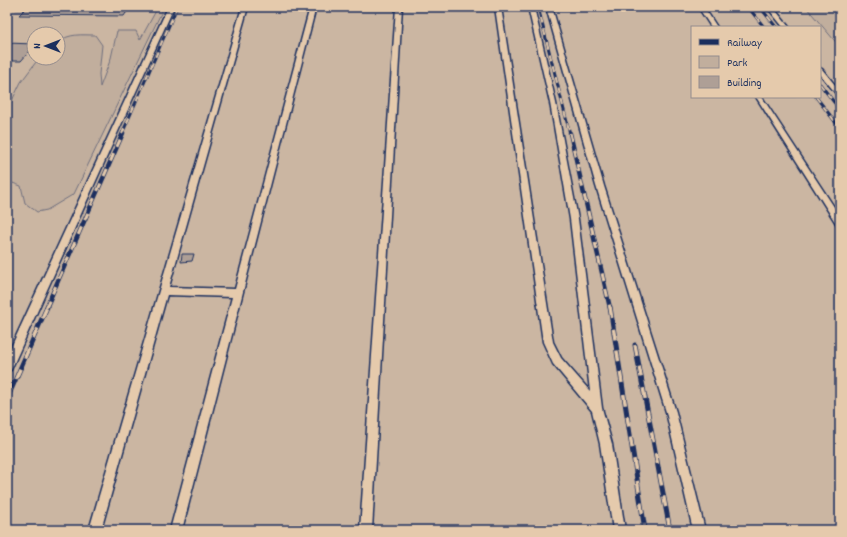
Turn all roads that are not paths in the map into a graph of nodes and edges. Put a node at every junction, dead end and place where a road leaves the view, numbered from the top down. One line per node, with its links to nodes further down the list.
1 (171, 7): 18 (lane)
2 (245, 7): 16 (lane)
3 (313, 7): 17 (lane)
4 (399, 7): 22 (lane)
5 (498, 7): 19 (lane)
6 (531, 7): 19 (lane)
7 (549, 7): 24 (lane)
8 (701, 7): 10 (lane)
9 (770, 7): 11 (lane)
10 (713, 26)
11 (785, 26)
12 (821, 71): 13 (lane)
13 (840, 95)
14 (760, 98): 15 (lane)
15 (840, 223)
16 (163, 291): 17 (lane); 20 (lane)
17 (238, 293): 21 (lane)
18 (7, 367)
19 (597, 408): 23 (lane)
20 (94, 530)
21 (176, 530)
22 (366, 530)
23 (619, 530)
24 (699, 530)

